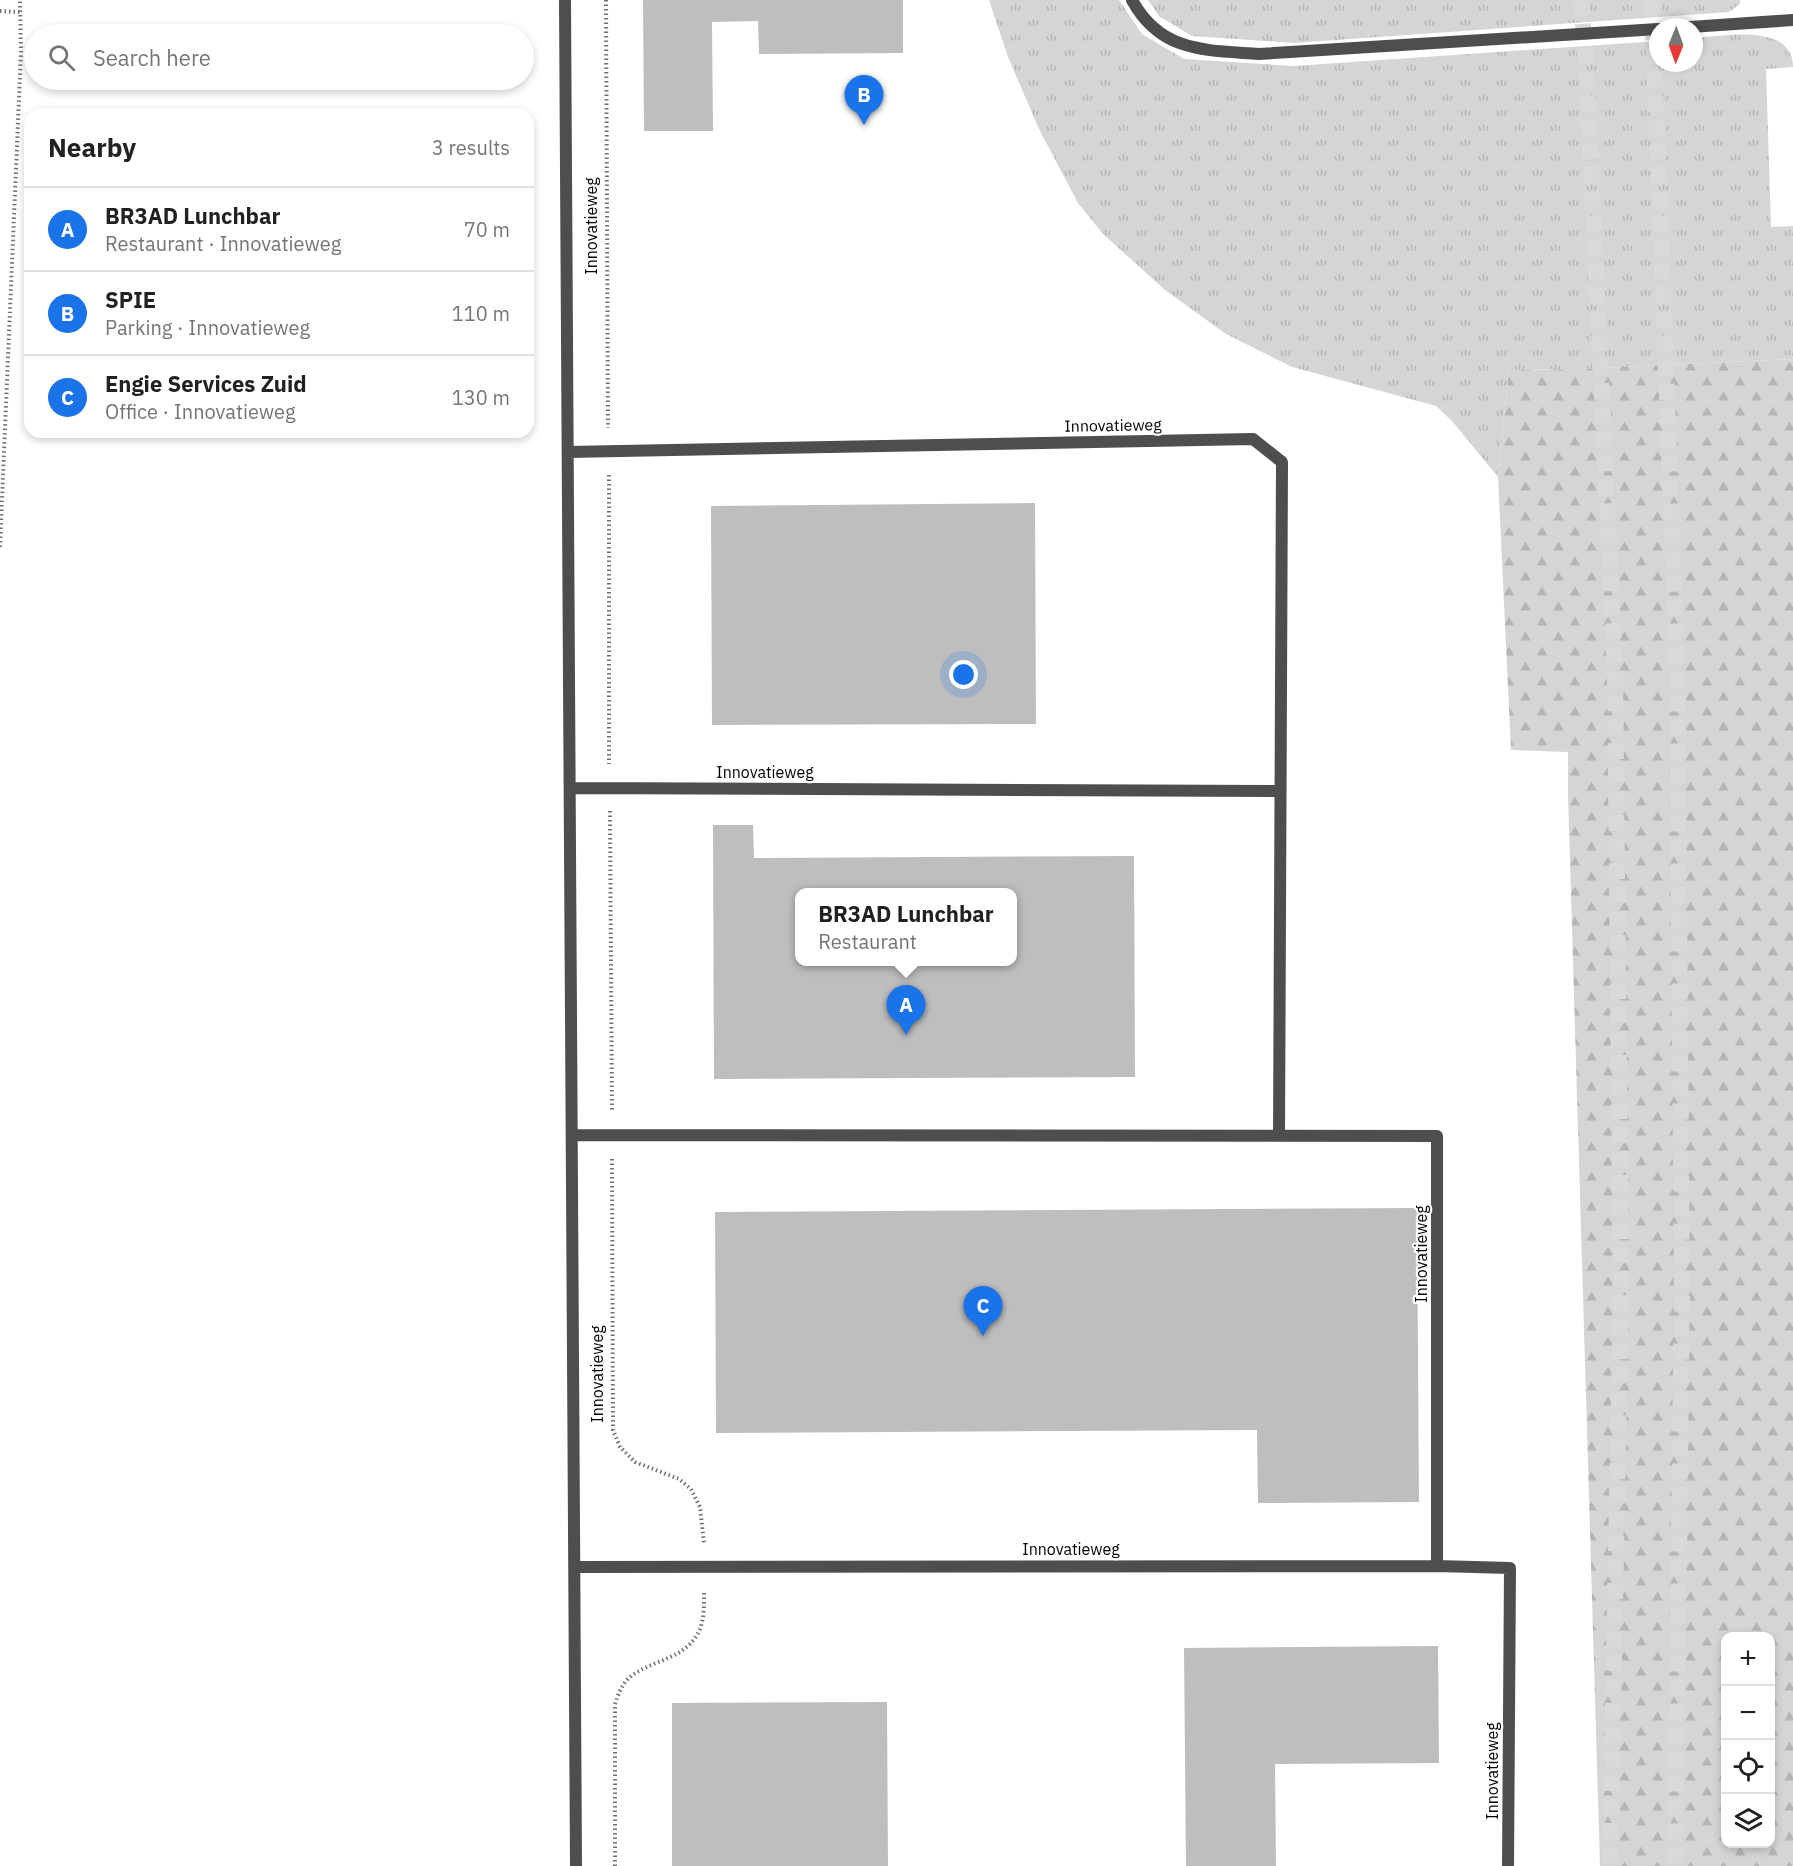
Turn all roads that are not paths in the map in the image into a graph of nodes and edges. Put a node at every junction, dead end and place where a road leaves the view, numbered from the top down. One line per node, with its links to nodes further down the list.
1 (566, 0): 6 (street, Innovatieweg)
2 (1132, 0): 5 (street)
3 (1793, 20): 4 (street)
4 (1703, 26)
5 (1649, 30)
6 (568, 452): 7 (street, Innovatieweg); 8 (street, Innovatieweg)
7 (570, 788): 8 (street, Innovatieweg); 9 (street, Innovatieweg)
8 (1280, 791): 10 (street, Innovatieweg)
9 (573, 1135): 10 (street, Innovatieweg); 11 (street, Innovatieweg)
10 (1279, 1136): 12 (street, Innovatieweg)
11 (576, 1566): 12 (street, Innovatieweg); 13 (street, Innovatieweg)
12 (1437, 1566): 14 (street, Innovatieweg)
13 (576, 1866)
14 (1508, 1866)

